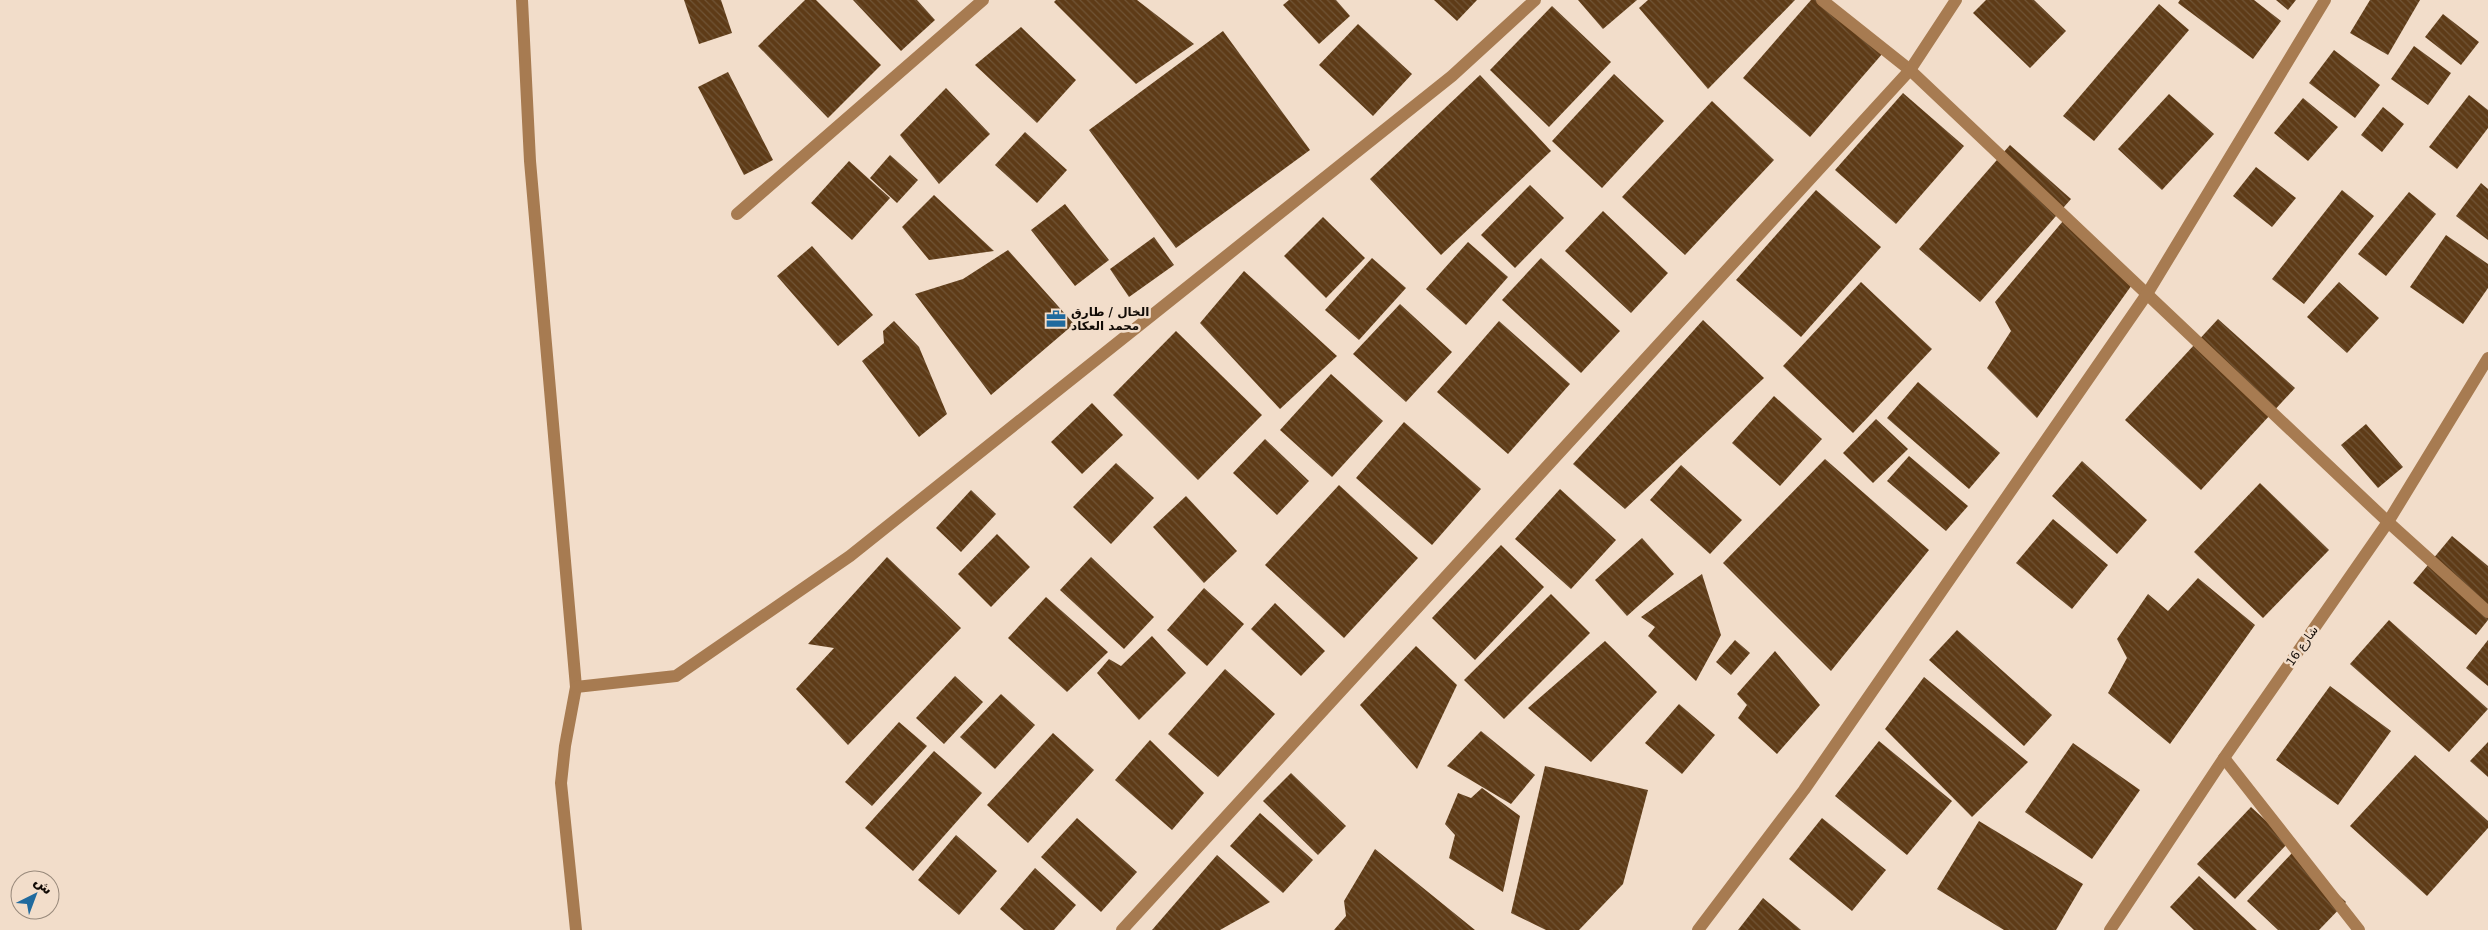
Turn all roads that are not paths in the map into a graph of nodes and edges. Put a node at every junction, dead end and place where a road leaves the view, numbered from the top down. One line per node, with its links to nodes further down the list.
1 (522, 0): 13 (street)
2 (983, 0): 8 (street)
3 (1535, 0): 13 (street)
4 (1822, 0): 7 (street)
5 (1956, 0): 7 (street)
6 (2325, 0): 9 (street)
7 (1910, 70): 9 (street); 16 (street)
8 (737, 214)
9 (2147, 294): 11 (street); 17 (street)
10 (2488, 358): 11 (street, شارع 16)
11 (2388, 522): 12 (street); 14 (street, شارع 16)
12 (2488, 612)
13 (576, 687): 15 (street)
14 (2224, 758): 18 (street, شارع 16); 19 (street)
15 (576, 930)
16 (1122, 930)
17 (1698, 930)
18 (2110, 930)
19 (2359, 930)

